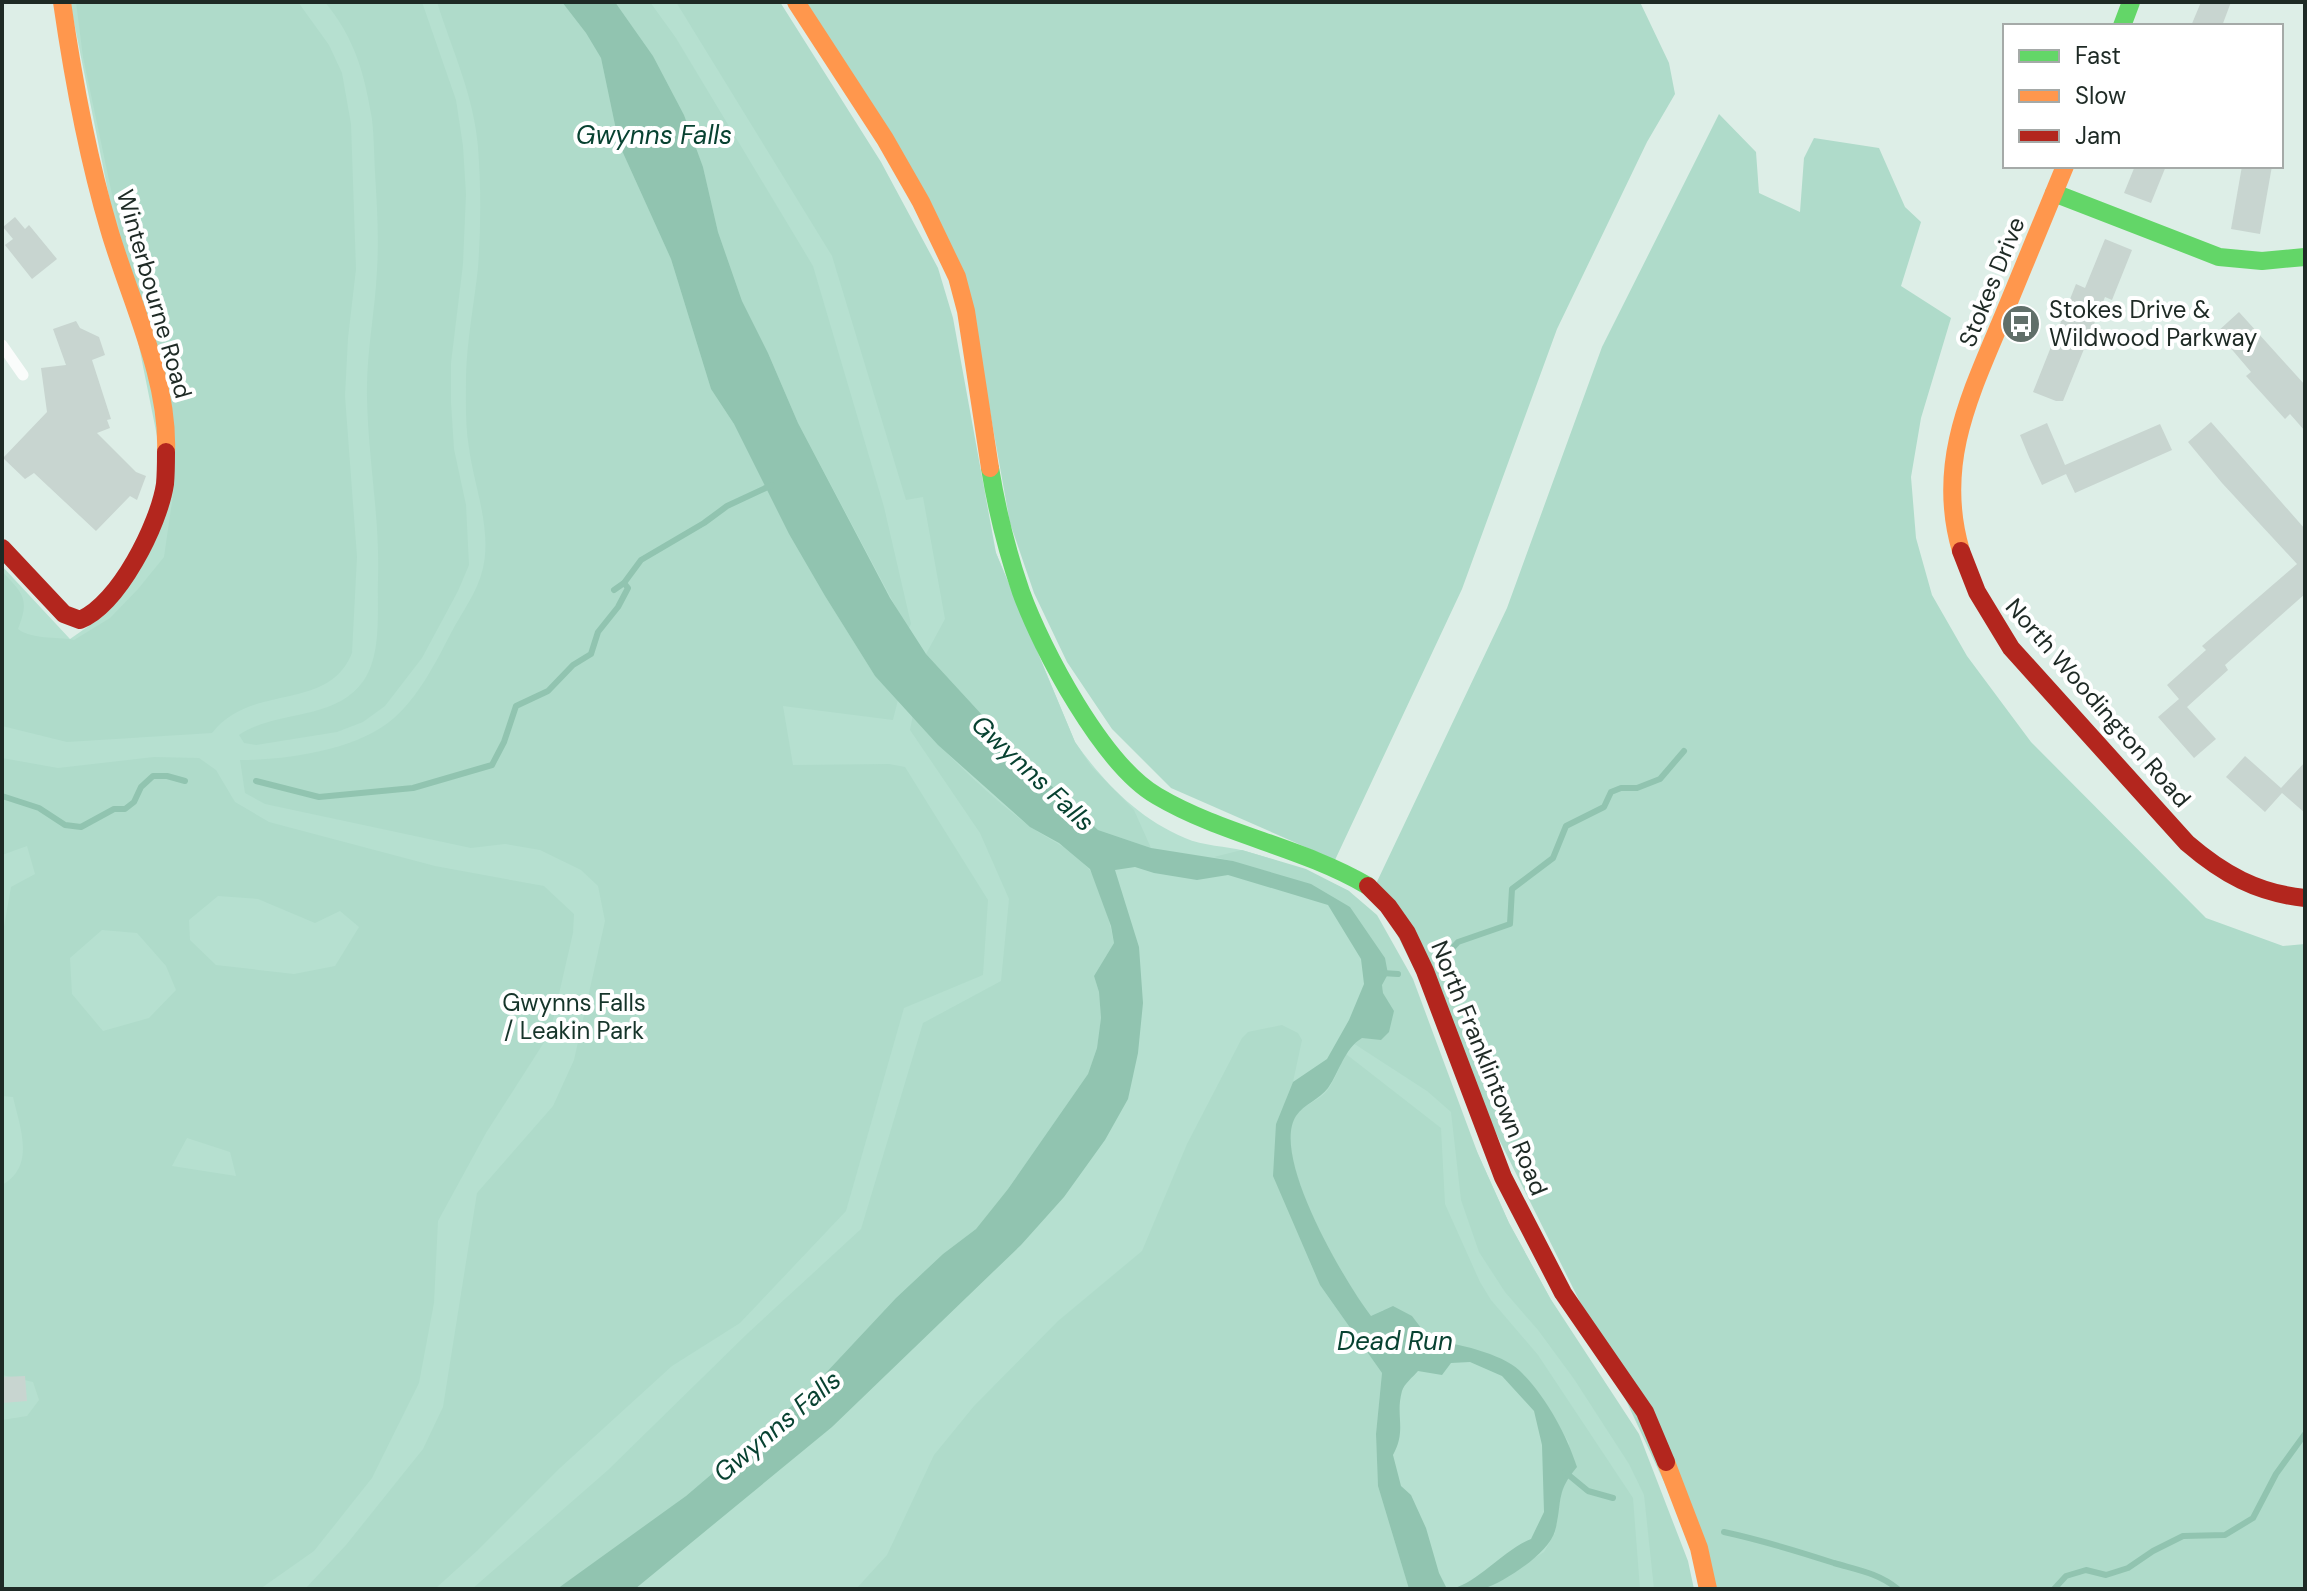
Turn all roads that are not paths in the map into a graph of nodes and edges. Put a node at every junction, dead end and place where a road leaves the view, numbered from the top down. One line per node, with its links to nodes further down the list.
1 (62, 2): 11 (street, Winterbourne Road)
2 (796, 2): 13 (street, North Franklintown Road)
3 (2131, 2): 4 (street)
4 (2123, 24)
5 (2064, 168): 6 (street, Stokes Drive)
6 (2054, 193): 7 (street); 10 (street, Stokes Drive)
7 (2305, 257)
8 (2, 345): 9 (lane)
9 (23, 375)
10 (1962, 416): 12 (street, North Woodington Road)
11 (2, 548)
12 (2305, 898)
13 (1708, 1589)

